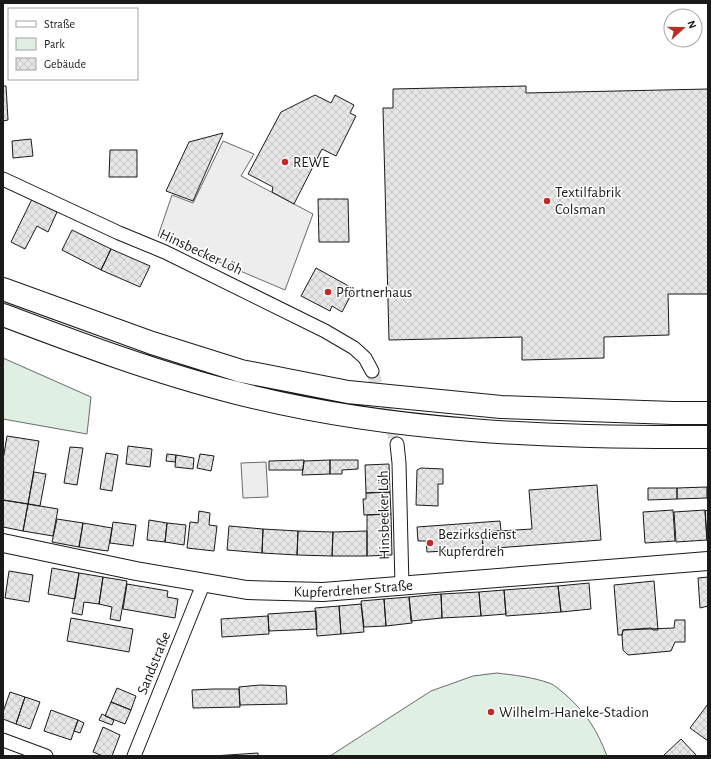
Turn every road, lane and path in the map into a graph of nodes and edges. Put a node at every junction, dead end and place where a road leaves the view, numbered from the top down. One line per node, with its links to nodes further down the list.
1 (3, 179): 4 (street, Hinsbecker Löh)
2 (3, 289): 5 (highway)
3 (3, 315): 6 (highway)
4 (372, 371)
5 (708, 413)
6 (708, 437)
7 (396, 444): 11 (street, Hinsbecker Löh)
8 (3, 543): 10 (street, Kupferdreher Straße)
9 (708, 561): 11 (street, Kupferdreher Straße)
10 (204, 582): 11 (street, Kupferdreher Straße); 14 (street, Sandstraße)
11 (402, 586)
12 (3, 740): 13 (street)
13 (46, 756)
14 (134, 756)

